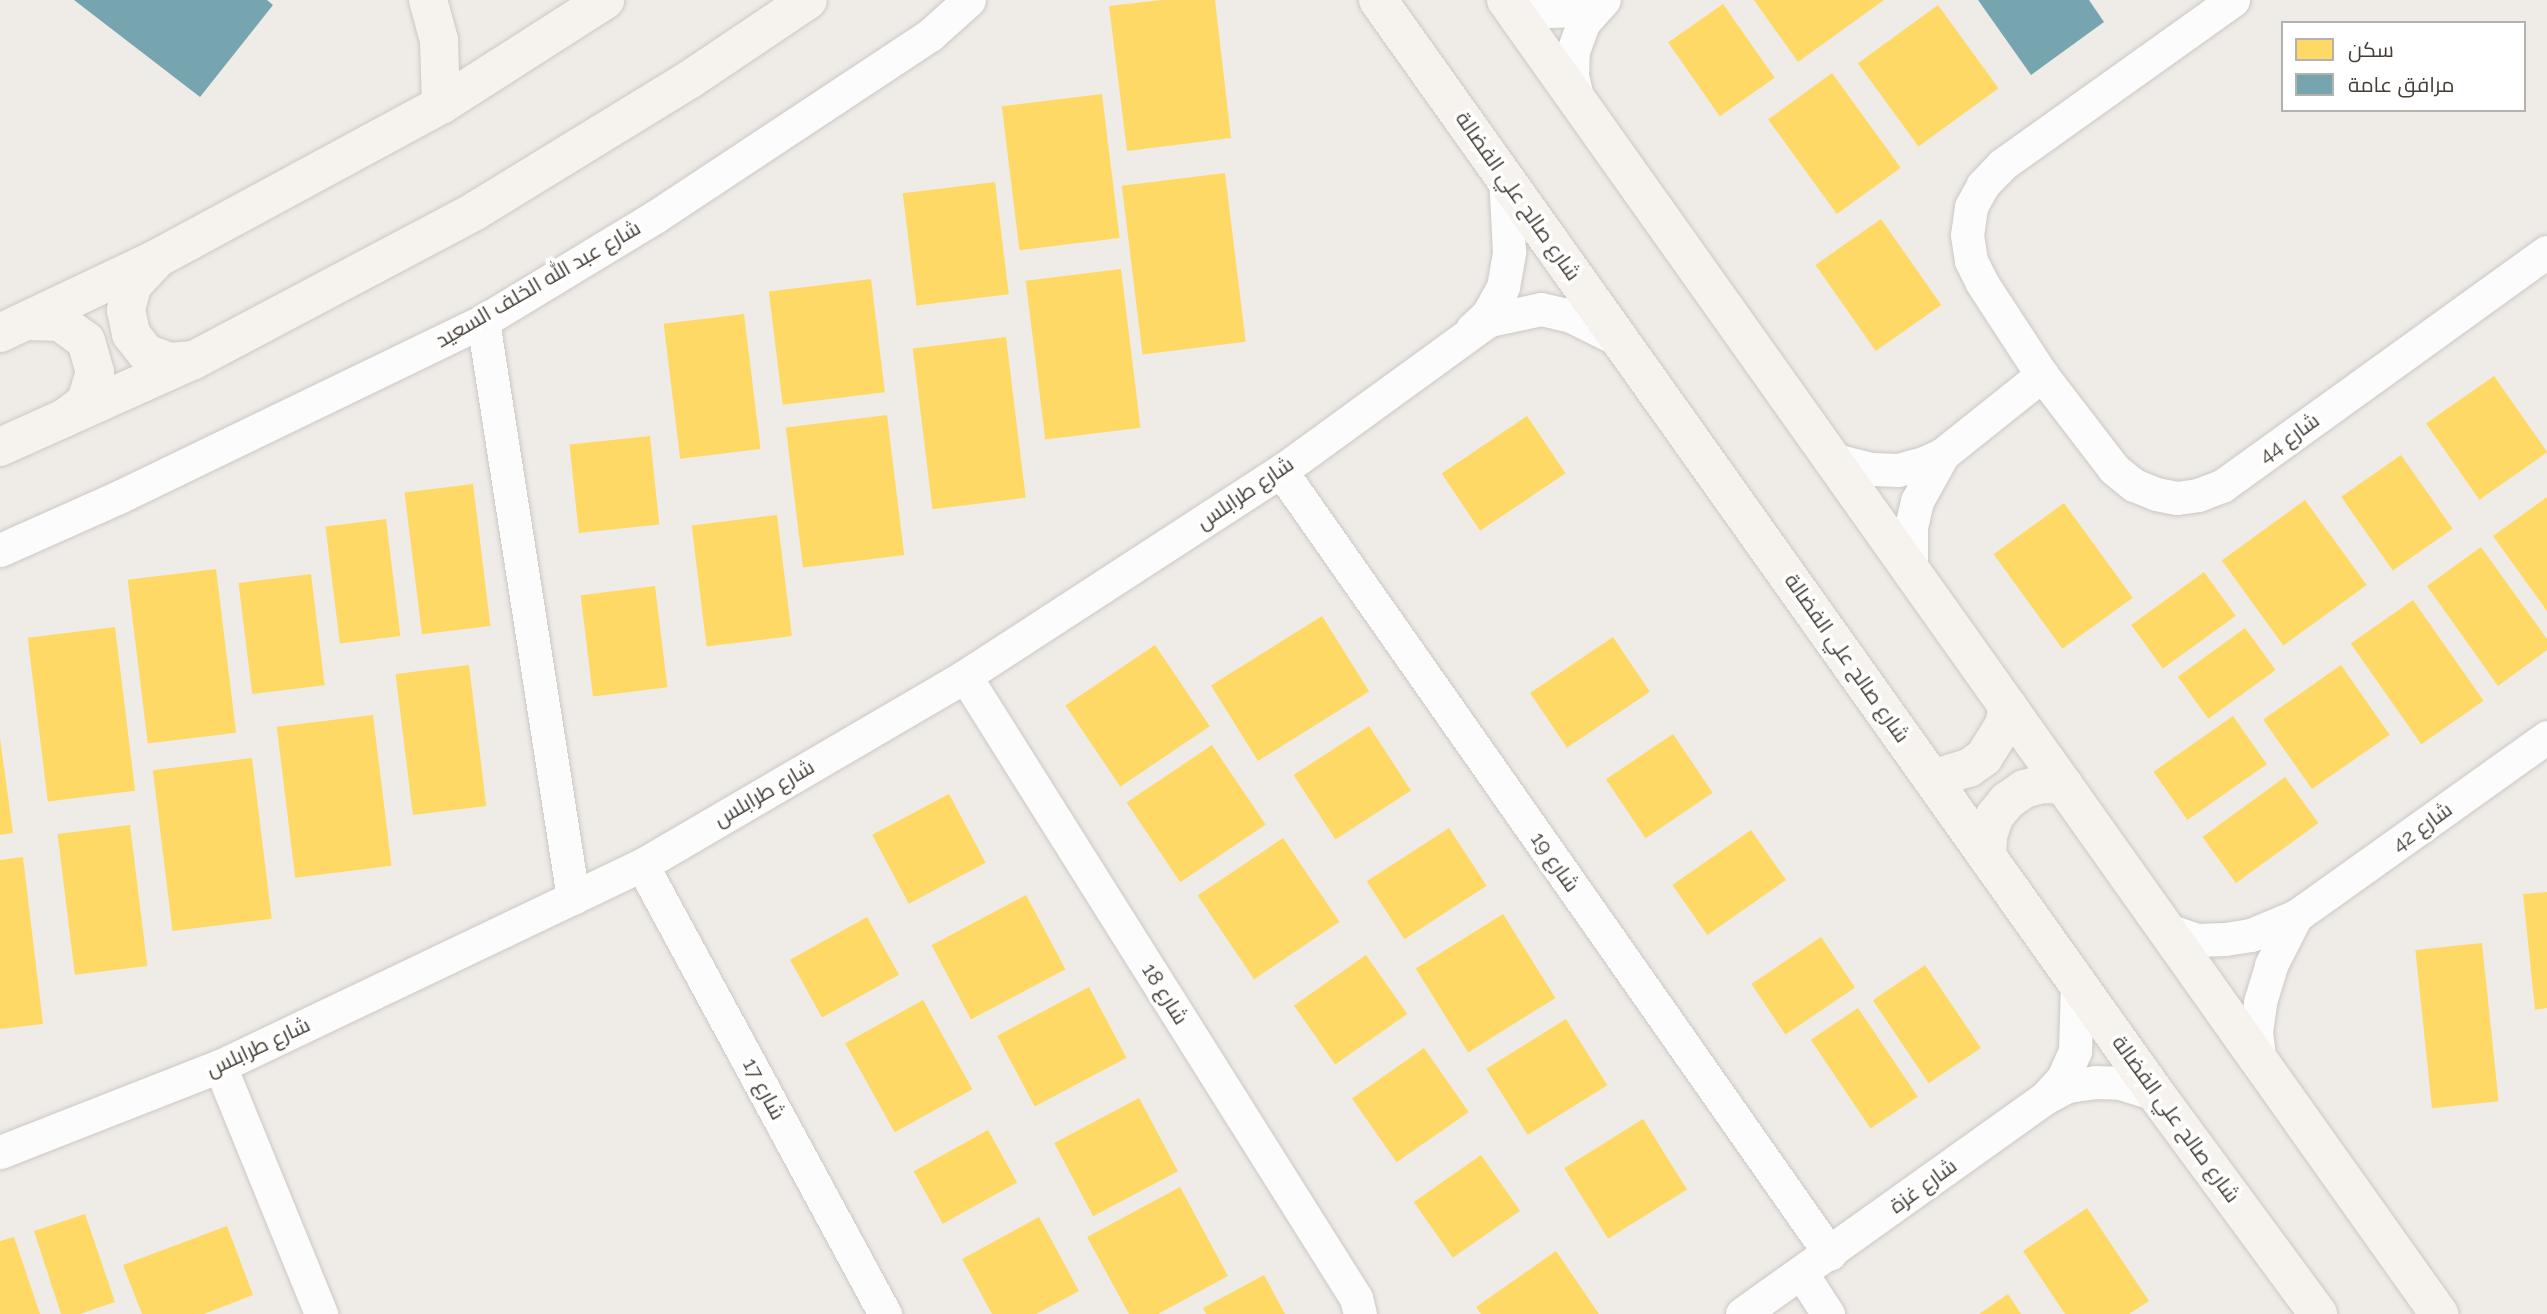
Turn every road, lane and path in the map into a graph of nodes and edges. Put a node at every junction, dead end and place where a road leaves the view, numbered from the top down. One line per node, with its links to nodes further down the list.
1 (428, 0): 11 (street)
2 (605, 0): 11 (street)
3 (807, 0): 19 (street)
4 (969, 0): 15 (street, شارع عبد الله الخلف السعيد)
5 (1378, 0): 12 (street, شارع صالح علي الفضالة)
6 (1506, 0): 10 (street)
7 (1514, 0): 8 (street)
8 (1602, 2): 10 (street)
9 (2226, 2): 20 (street, شارع 44)
10 (1577, 97): 24 (street)
11 (441, 105): 14 (street)
12 (1505, 176): 17 (street, شارع طرابلس); 18 (street, شارع صالح علي الفضالة)
13 (2547, 252): 20 (street, شارع 44)
14 (156, 259): 16 (street); 19 (street)
15 (483, 321): 26 (street, شارع عبد الله الخلف السعيد); 35 (street)
16 (14, 327): 21 (street)
17 (1471, 330): 18 (street, شارع طرابلس); 25 (street, شارع طرابلس)
18 (1621, 341): 31 (street, شارع صالح علي الفضالة)
19 (194, 360): 21 (street)
20 (2042, 375): 23 (street)
21 (60, 422): 22 (street)
22 (0, 447)
23 (1943, 454): 24 (street); 27 (street)
24 (1835, 460): 27 (street)
25 (1281, 471): 28 (street, شارع طرابلس); 44 (street, شارع 19)
26 (0, 550)
27 (1911, 568): 29 (street)
28 (965, 676): 34 (street, شارع طرابلس); 49 (street, شارع 18)
29 (2008, 706): 31 (street); 32 (street)
30 (2547, 737): 36 (street, شارع 42)
31 (1932, 779): 33 (street, شارع صالح علي الفضالة)
32 (2064, 785): 33 (street); 37 (street)
33 (1987, 856): 38 (street, شارع صالح علي الفضالة)
34 (642, 865): 35 (street, شارع طرابلس); 48 (street, شارع 17)
35 (573, 898): 40 (street, شارع طرابلس)
36 (2296, 916): 37 (street, شارع 42); 39 (street, شارع 42)
37 (2165, 929): 39 (street)
38 (2077, 982): 41 (street, شارع صالح علي الفضالة); 42 (street, شارع غزة)
39 (2260, 1064): 54 (street)
40 (220, 1066): 43 (street, شارع طرابلس); 47 (street)
41 (2156, 1094): 42 (street, شارع غزة); 46 (street, شارع صالح علي الفضالة)
42 (2045, 1098): 44 (street, شارع غزة)
43 (0, 1152)
44 (1829, 1254): 45 (street, شارع غزة)
45 (1801, 1274): 50 (street, شارع غزة); 51 (street)
46 (2297, 1282): 52 (street, شارع صالح علي الفضالة); 53 (street)
47 (321, 1314)
48 (885, 1314)
49 (1360, 1314)
50 (1742, 1314)
51 (1828, 1314)
52 (2318, 1314)
53 (2346, 1314)
54 (2440, 1314)

